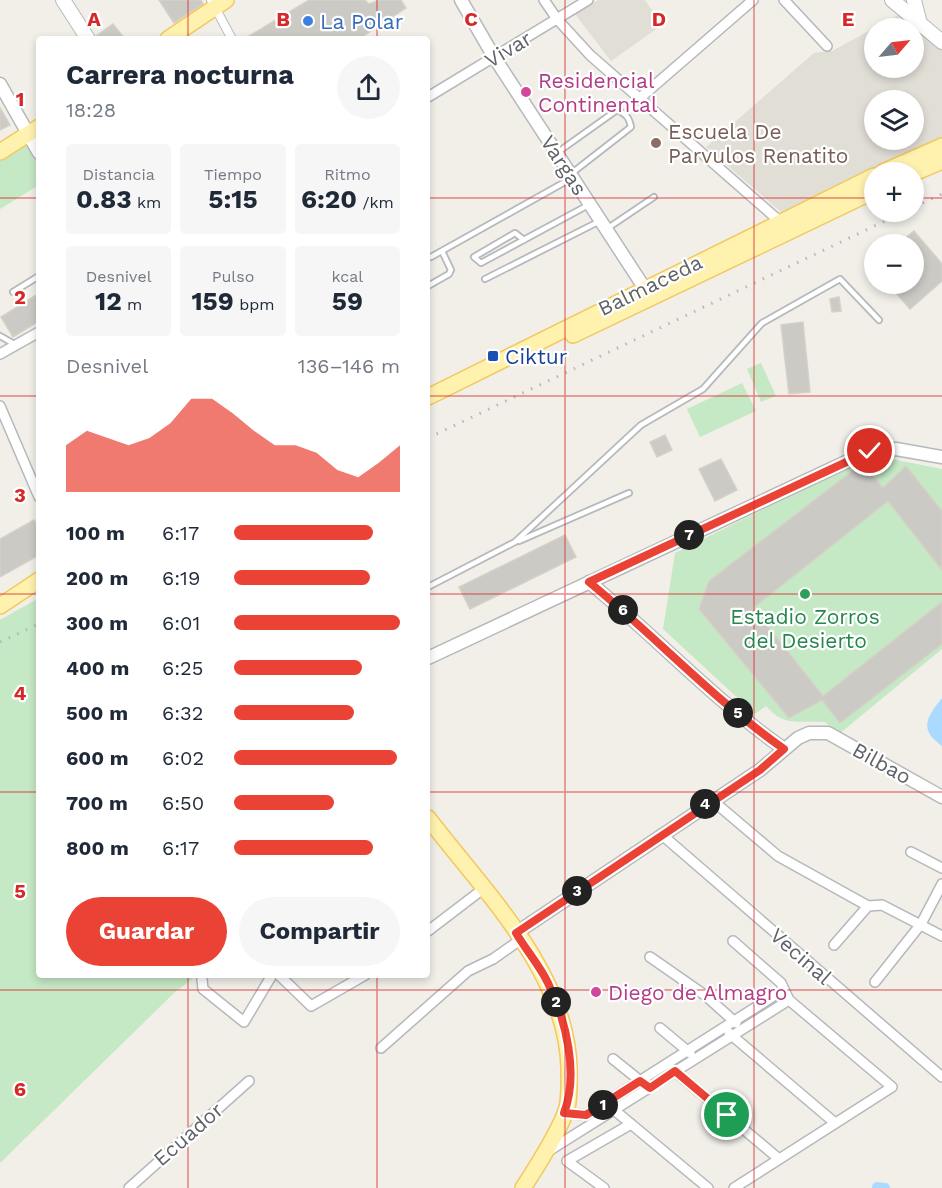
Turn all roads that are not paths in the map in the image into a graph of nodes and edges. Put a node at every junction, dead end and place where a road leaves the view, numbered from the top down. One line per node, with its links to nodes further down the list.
1 (63, 0): 14 (main road)
2 (461, 0): 19 (street, Vargas)
3 (544, 0): 12 (street)
4 (588, 0): 12 (street, Vivar)
5 (753, 0): 22 (street)
6 (784, 0): 18 (street)
7 (892, 0): 10 (main road)
8 (915, 0): 11 (main road)
9 (217, 2): 15 (main road); 16 (street)
10 (913, 18)
11 (919, 18)
12 (557, 19): 19 (street, Vivar); 22 (street)
13 (924, 27): 17 (main road)
14 (86, 36)
15 (172, 36)
16 (231, 36)
17 (942, 42)
18 (826, 46)
19 (494, 57): 21 (street, Vivar); 26 (street, Vargas)
20 (0, 84): 23 (street)
21 (430, 96)
22 (640, 98): 36 (street)
23 (34, 131): 25 (main road)
24 (942, 146): 28 (main road)
25 (0, 152)
26 (556, 154): 30 (street, Vargas); 30 (lane)
27 (942, 160): 29 (main road)
28 (906, 162)
29 (924, 168)
30 (571, 176): 34 (street, Vargas); 38 (lane)
31 (864, 182): 36 (main road, Balmaceda)
32 (864, 195): 36 (main road, Balmaceda)
33 (654, 197): 35 (lane)
34 (590, 204): 35 (street, Vargas); 37 (lane)
35 (603, 225): 41 (lane); 44 (street, Vargas)
36 (786, 226): 44 (main road, Balmaceda)
37 (524, 240): 37 (lane)
38 (442, 251): 39 (lane); 42 (lane)
39 (430, 257)
40 (36, 278): 43 (lane)
41 (485, 279)
42 (430, 285)
43 (13, 292)
44 (647, 293): 50 (main road, Balmaceda)
45 (879, 320): 55 (lane)
46 (36, 334): 48 (street)
47 (0, 336): 48 (lane)
48 (16, 345): 49 (street)
49 (0, 354)
50 (430, 396)
51 (0, 406): 53 (street)
52 (942, 457): 57 (street)
53 (36, 490)
54 (630, 493): 55 (lane)
55 (515, 542): 58 (lane)
56 (36, 582): 60 (main road)
57 (589, 582): 61 (street); 62 (street)
58 (430, 586)
59 (36, 587): 60 (main road)
60 (3, 599)
61 (430, 657)
62 (784, 749): 63 (street, Bilbao); 64 (street)
63 (942, 797)
64 (712, 800): 66 (street); 71 (street)
65 (430, 823): 70 (main road)
66 (661, 834): 74 (street); 97 (street, Vecinal)
67 (911, 852): 68 (street)
68 (942, 868)
69 (942, 884): 72 (street)
70 (483, 889): 73 (street); 74 (main road)
71 (868, 906): 72 (street); 77 (street)
72 (921, 924): 75 (street); 83 (street)
73 (430, 929)
74 (518, 936): 91 (street); 103 (main road)
75 (942, 936)
76 (733, 941): 84 (street)
77 (834, 945)
78 (650, 957): 86 (street)
79 (270, 978): 82 (street)
80 (282, 978): 81 (street)
81 (360, 978)
82 (201, 979)
83 (875, 982)
84 (783, 990): 85 (street); 86 (street)
85 (789, 1000): 89 (street); 104 (street)
86 (734, 1021): 88 (street); 89 (street)
87 (660, 1028): 92 (street)
88 (722, 1028): 90 (street); 92 (street)
89 (742, 1029): 90 (street)
90 (731, 1036): 93 (street); 104 (street)
91 (381, 1048)
92 (686, 1050): 93 (street); 95 (street)
93 (696, 1058): 96 (street)
94 (613, 1059): 99 (street)
95 (666, 1064): 96 (street); 99 (street)
96 (675, 1071): 100 (street); 109 (street)
97 (942, 1077)
98 (249, 1081): 110 (street, Ecuador)
99 (640, 1081): 100 (street); 101 (street)
100 (650, 1088): 102 (street)
101 (604, 1104): 102 (street); 103 (street)
102 (615, 1111): 105 (street); 107 (street)
103 (564, 1113): 106 (main road)
104 (835, 1123): 109 (street)
105 (631, 1124): 112 (street); 113 (street)
106 (556, 1130): 107 (street); 108 (main road)
107 (572, 1137): 108 (street)
108 (541, 1156): 111 (main road)
109 (779, 1159): 114 (street)
110 (129, 1188)
111 (523, 1188)
112 (604, 1188)
113 (708, 1188)
114 (734, 1188)

